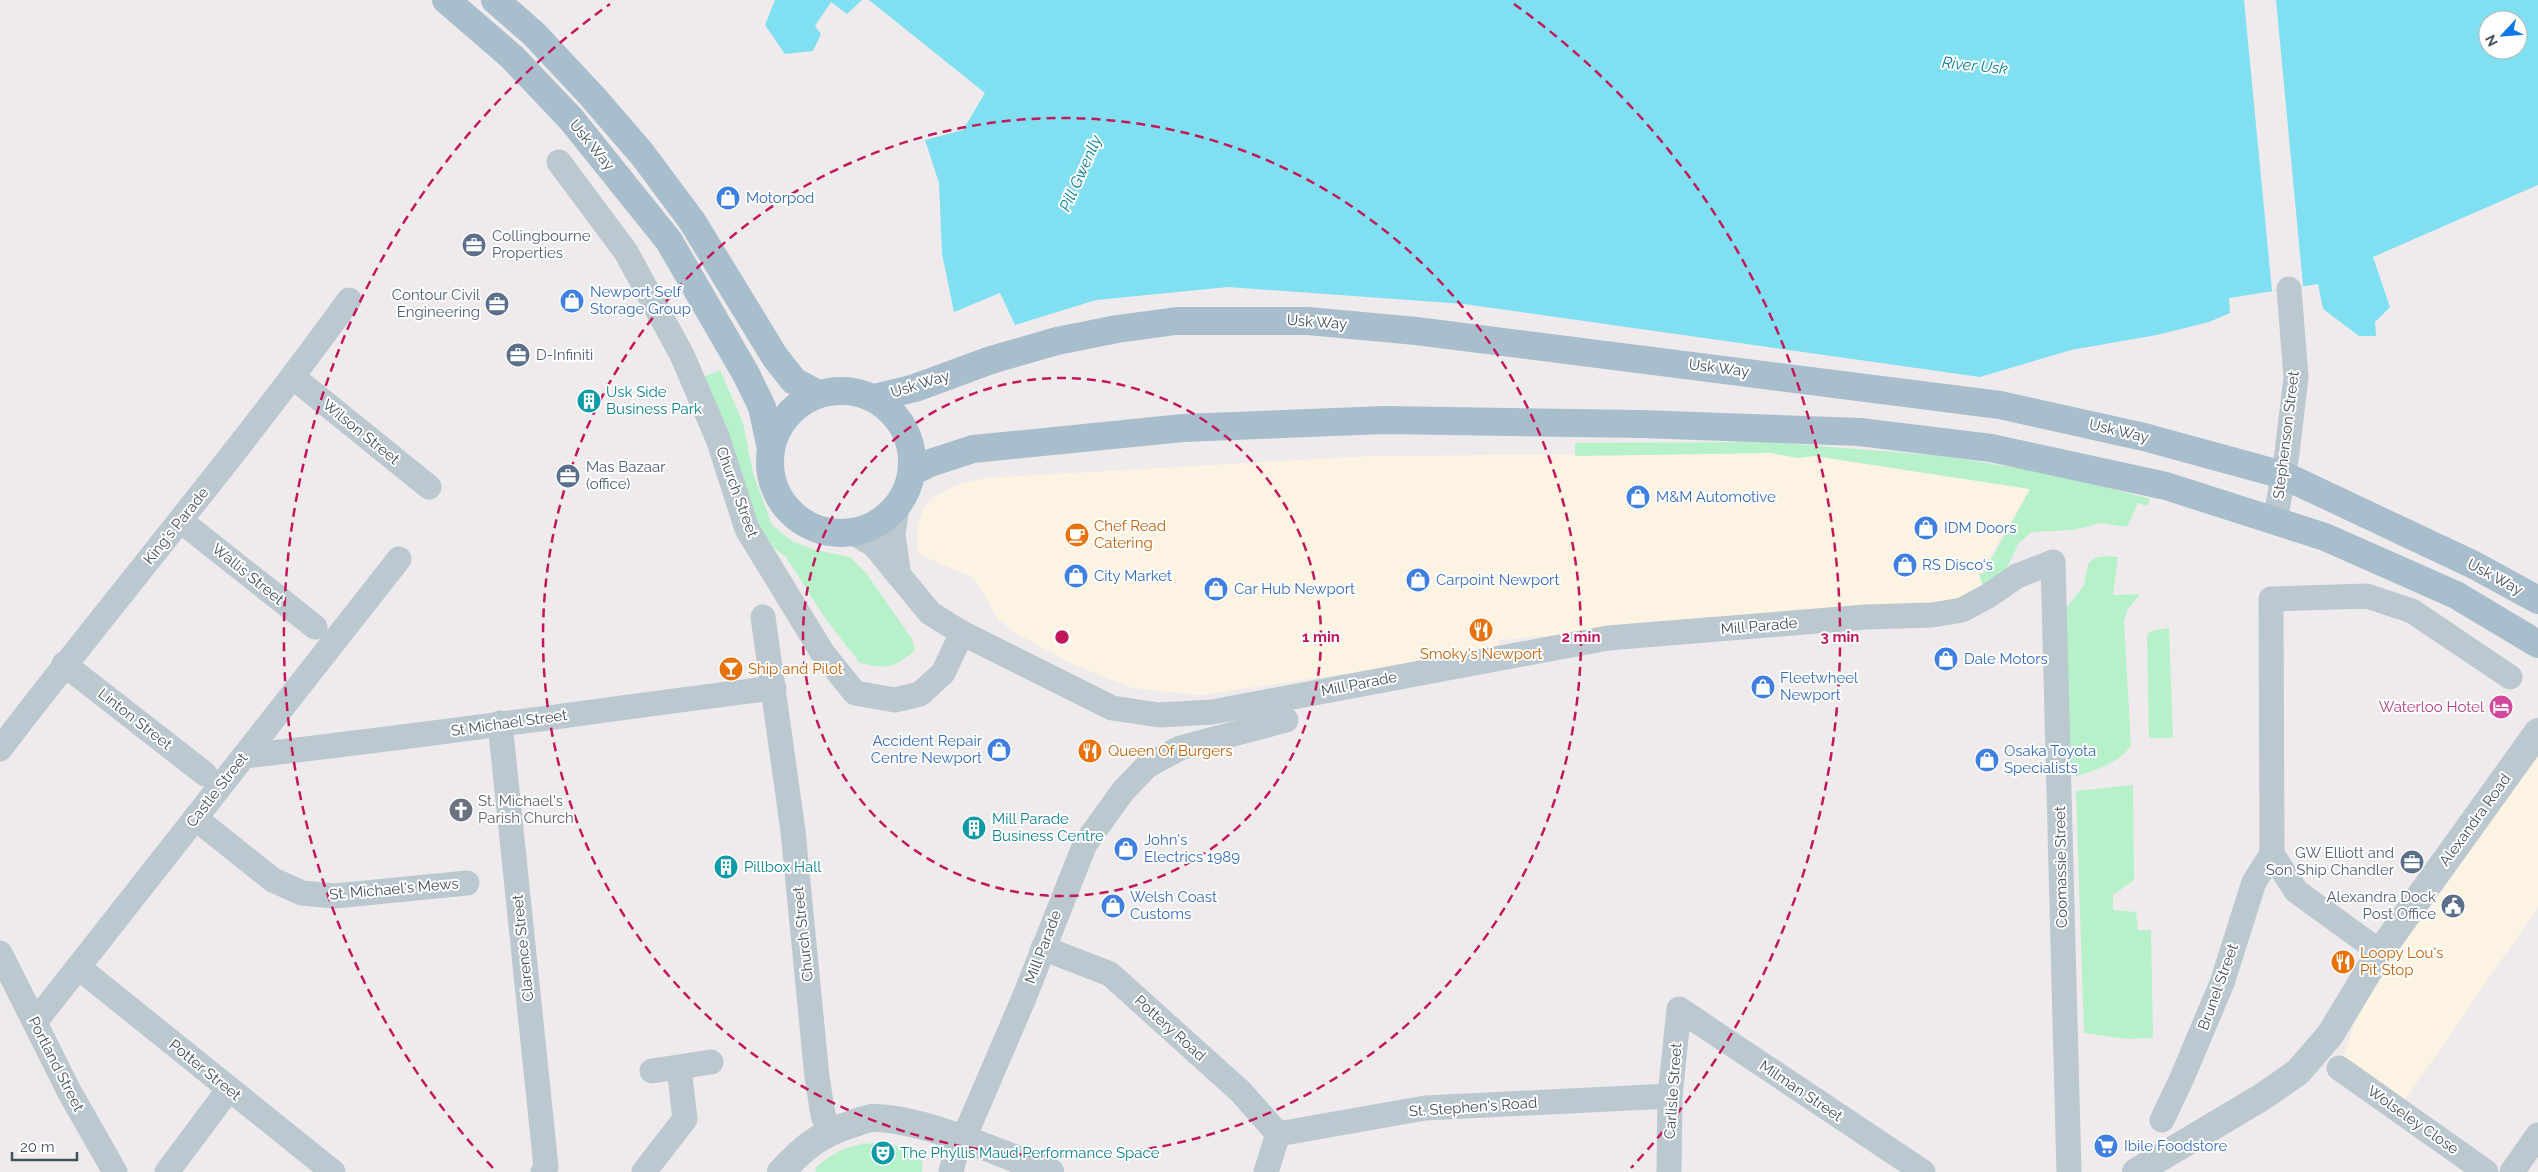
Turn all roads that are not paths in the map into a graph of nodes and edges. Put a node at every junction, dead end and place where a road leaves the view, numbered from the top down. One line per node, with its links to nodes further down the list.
1 (446, 0): 9 (main road, Usk Way)
2 (495, 0): 7 (main road)
3 (559, 162): 23 (street, Church Street)
4 (2289, 289): 11 (street, Stephenson Street)
5 (349, 300): 6 (street, King's Parade)
6 (293, 377): 12 (street, Wilson Street); 14 (street, King's Parade)
7 (818, 394): 8 (main road); 9 (main road)
8 (874, 398): 10 (main road); 11 (main road, Usk Way)
9 (771, 449): 16 (main road)
10 (912, 472): 13 (main road); 15 (main road)
11 (2283, 475): 15 (street, Stephenson Street); 20 (main road, Usk Way)
12 (429, 488)
13 (897, 506): 16 (main road); 19 (street)
14 (181, 521): 22 (street, Wallis Street); 25 (street, King's Parade)
15 (2275, 522): 24 (main road)
16 (854, 532): 19 (street, Mill Parade)
17 (399, 559): 32 (street, Castle Street)
18 (2053, 562): 23 (street, Mill Parade); 65 (street, Coomassie Street)
19 (900, 578): 23 (street, Mill Parade)
20 (2538, 600)
21 (763, 617): 27 (street, Church Street)
22 (315, 627)
23 (962, 633)
24 (2538, 644)
25 (64, 664): 31 (street, King's Parade); 33 (street, Linton Street)
26 (2510, 677): 35 (street)
27 (774, 688): 29 (street, St Michael Street); 50 (street, Church Street)
28 (1286, 720): 37 (street, Mill Parade)
29 (500, 723): 32 (street, St Michael Street); 57 (street, Clarence Street)
30 (2538, 732): 38 (street, Alexandra Road)
31 (0, 749)
32 (244, 756): 34 (street, Castle Street)
33 (205, 774)
34 (195, 818): 36 (street, St. Michael's Mews); 40 (street, Castle Street)
35 (2272, 854): 38 (street); 49 (street, Brunel Street)
36 (467, 883)
37 (1043, 948): 51 (street, Pottery Road); 53 (street, Mill Parade)
38 (2380, 952): 66 (street, Alexandra Road)
39 (0, 954): 42 (street, Portland Street)
40 (78, 968): 42 (street, Castle Street); 47 (street, Potter Street)
41 (1679, 1009): 48 (street, Carlisle Street); 64 (street, Milman Street)
42 (35, 1022): 54 (street, Portland Street)
43 (711, 1062): 44 (street)
44 (679, 1068): 46 (street); 58 (street)
45 (2339, 1068): 67 (street, Wolseley Close)
46 (652, 1071)
47 (229, 1089): 55 (street); 56 (street, Potter Street)
48 (1670, 1096): 51 (street, St. Stephen's Road); 63 (street, Carlisle Street)
49 (2162, 1120)
50 (829, 1131): 53 (street); 59 (street)
51 (1278, 1134): 62 (street)
52 (2538, 1135): 68 (street)
53 (961, 1139): 60 (street, Mill Parade); 61 (street)
54 (115, 1172)
55 (167, 1172)
56 (333, 1172)
57 (542, 1172)
58 (644, 1172)
59 (781, 1172)
60 (950, 1172)
61 (1050, 1172)
62 (1266, 1172)
63 (1669, 1172)
64 (1924, 1172)
65 (2069, 1172)
66 (2136, 1172)
67 (2486, 1172)
68 (2512, 1172)

